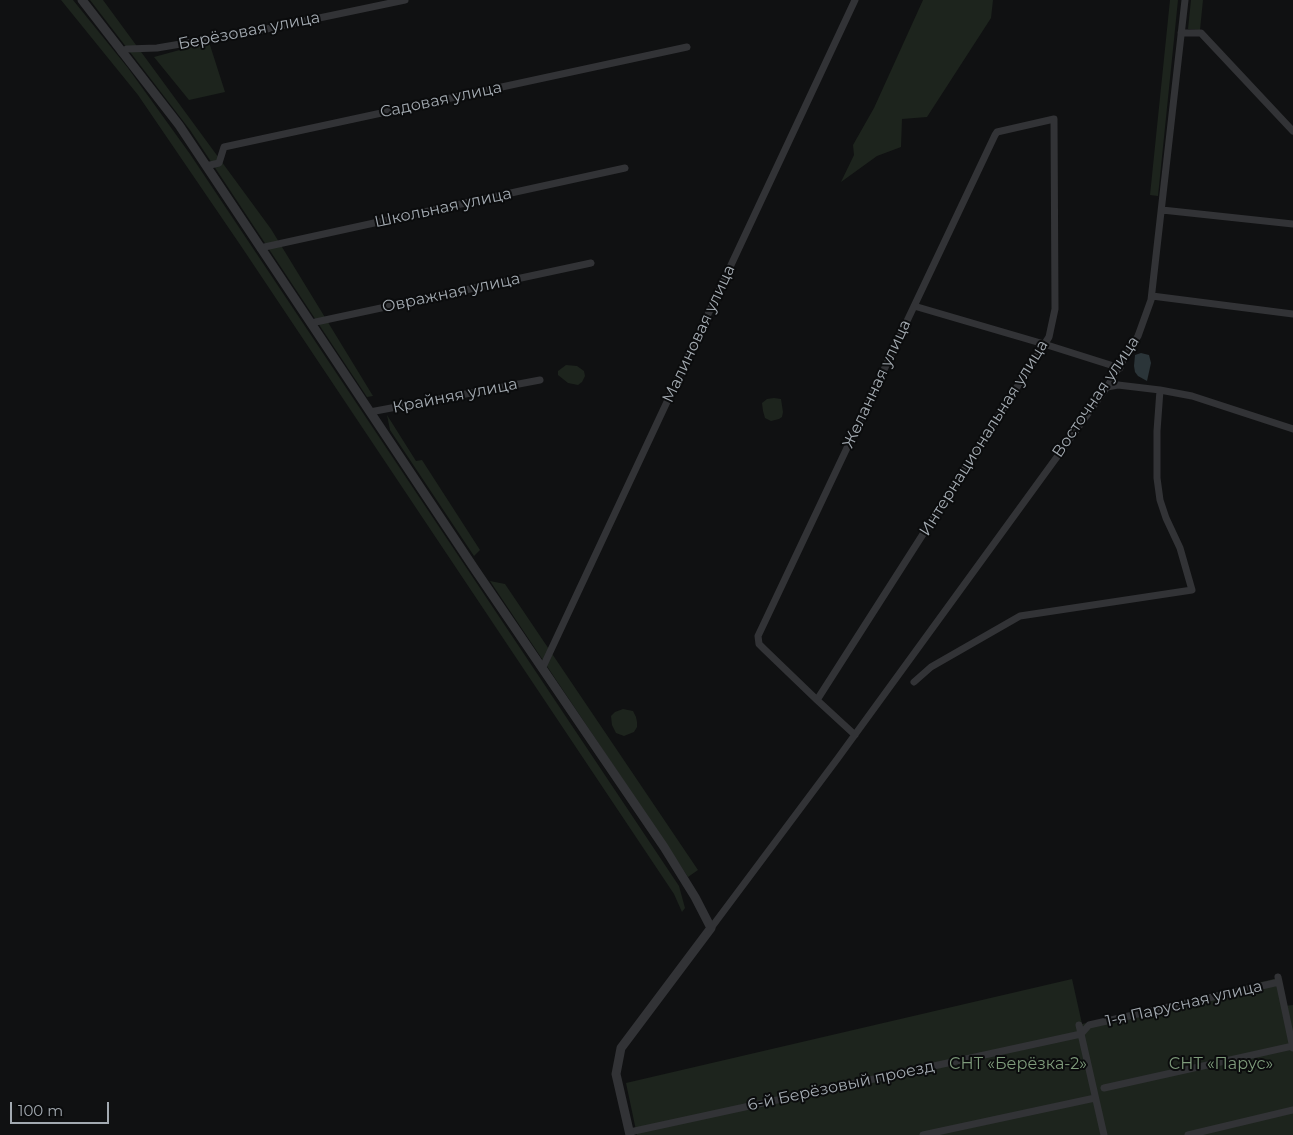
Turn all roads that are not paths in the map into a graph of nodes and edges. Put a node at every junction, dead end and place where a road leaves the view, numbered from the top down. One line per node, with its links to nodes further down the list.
1 (82, 0): 7 (street)
2 (405, 0): 7 (street, Берёзовая улица)
3 (855, 0): 27 (street, Малиновая улица)
4 (1185, 0): 5 (street, Восточная улица)
5 (1181, 33): 9 (street); 12 (street, Восточная улица)
6 (687, 47): 10 (street, Садовая улица)
7 (122, 52): 10 (street)
8 (1054, 119): 17 (street, Желанная улица); 20 (street, Интернациональная улица)
9 (1293, 131)
10 (206, 166): 14 (street)
11 (625, 168): 14 (street, Школьная улица)
12 (1162, 210): 13 (street); 16 (street, Восточная улица)
13 (1293, 224)
14 (260, 248): 19 (street)
15 (591, 263): 19 (street, Овражная улица)
16 (1152, 296): 18 (street); 21 (street, Восточная улица)
17 (914, 306): 20 (street); 29 (street, Желанная улица)
18 (1293, 314)
19 (311, 323): 25 (street)
20 (1044, 344): 21 (street); 29 (street, Интернациональная улица)
21 (1120, 368): 23 (street, Восточная улица)
22 (540, 380): 25 (street, Крайняя улица)
23 (1107, 387): 24 (street); 30 (street, Восточная улица)
24 (1160, 390): 26 (street); 28 (street)
25 (370, 412): 27 (street)
26 (1293, 429)
27 (542, 669): 31 (street)
28 (914, 682)
29 (818, 700): 30 (street)
30 (855, 734): 31 (street, Восточная улица)
31 (711, 928): 38 (street)
32 (1079, 1025): 33 (street)
33 (1081, 1034): 34 (street, 1-я Парусная улица); 36 (street); 38 (street, 6-й Берёзовый проезд)
34 (1293, 1047): 35 (street)
35 (1104, 1088)
36 (1095, 1098): 39 (street); 40 (street)
37 (1293, 1110): 41 (street)
38 (630, 1133)
39 (923, 1135)
40 (1104, 1135)
41 (1188, 1135)

